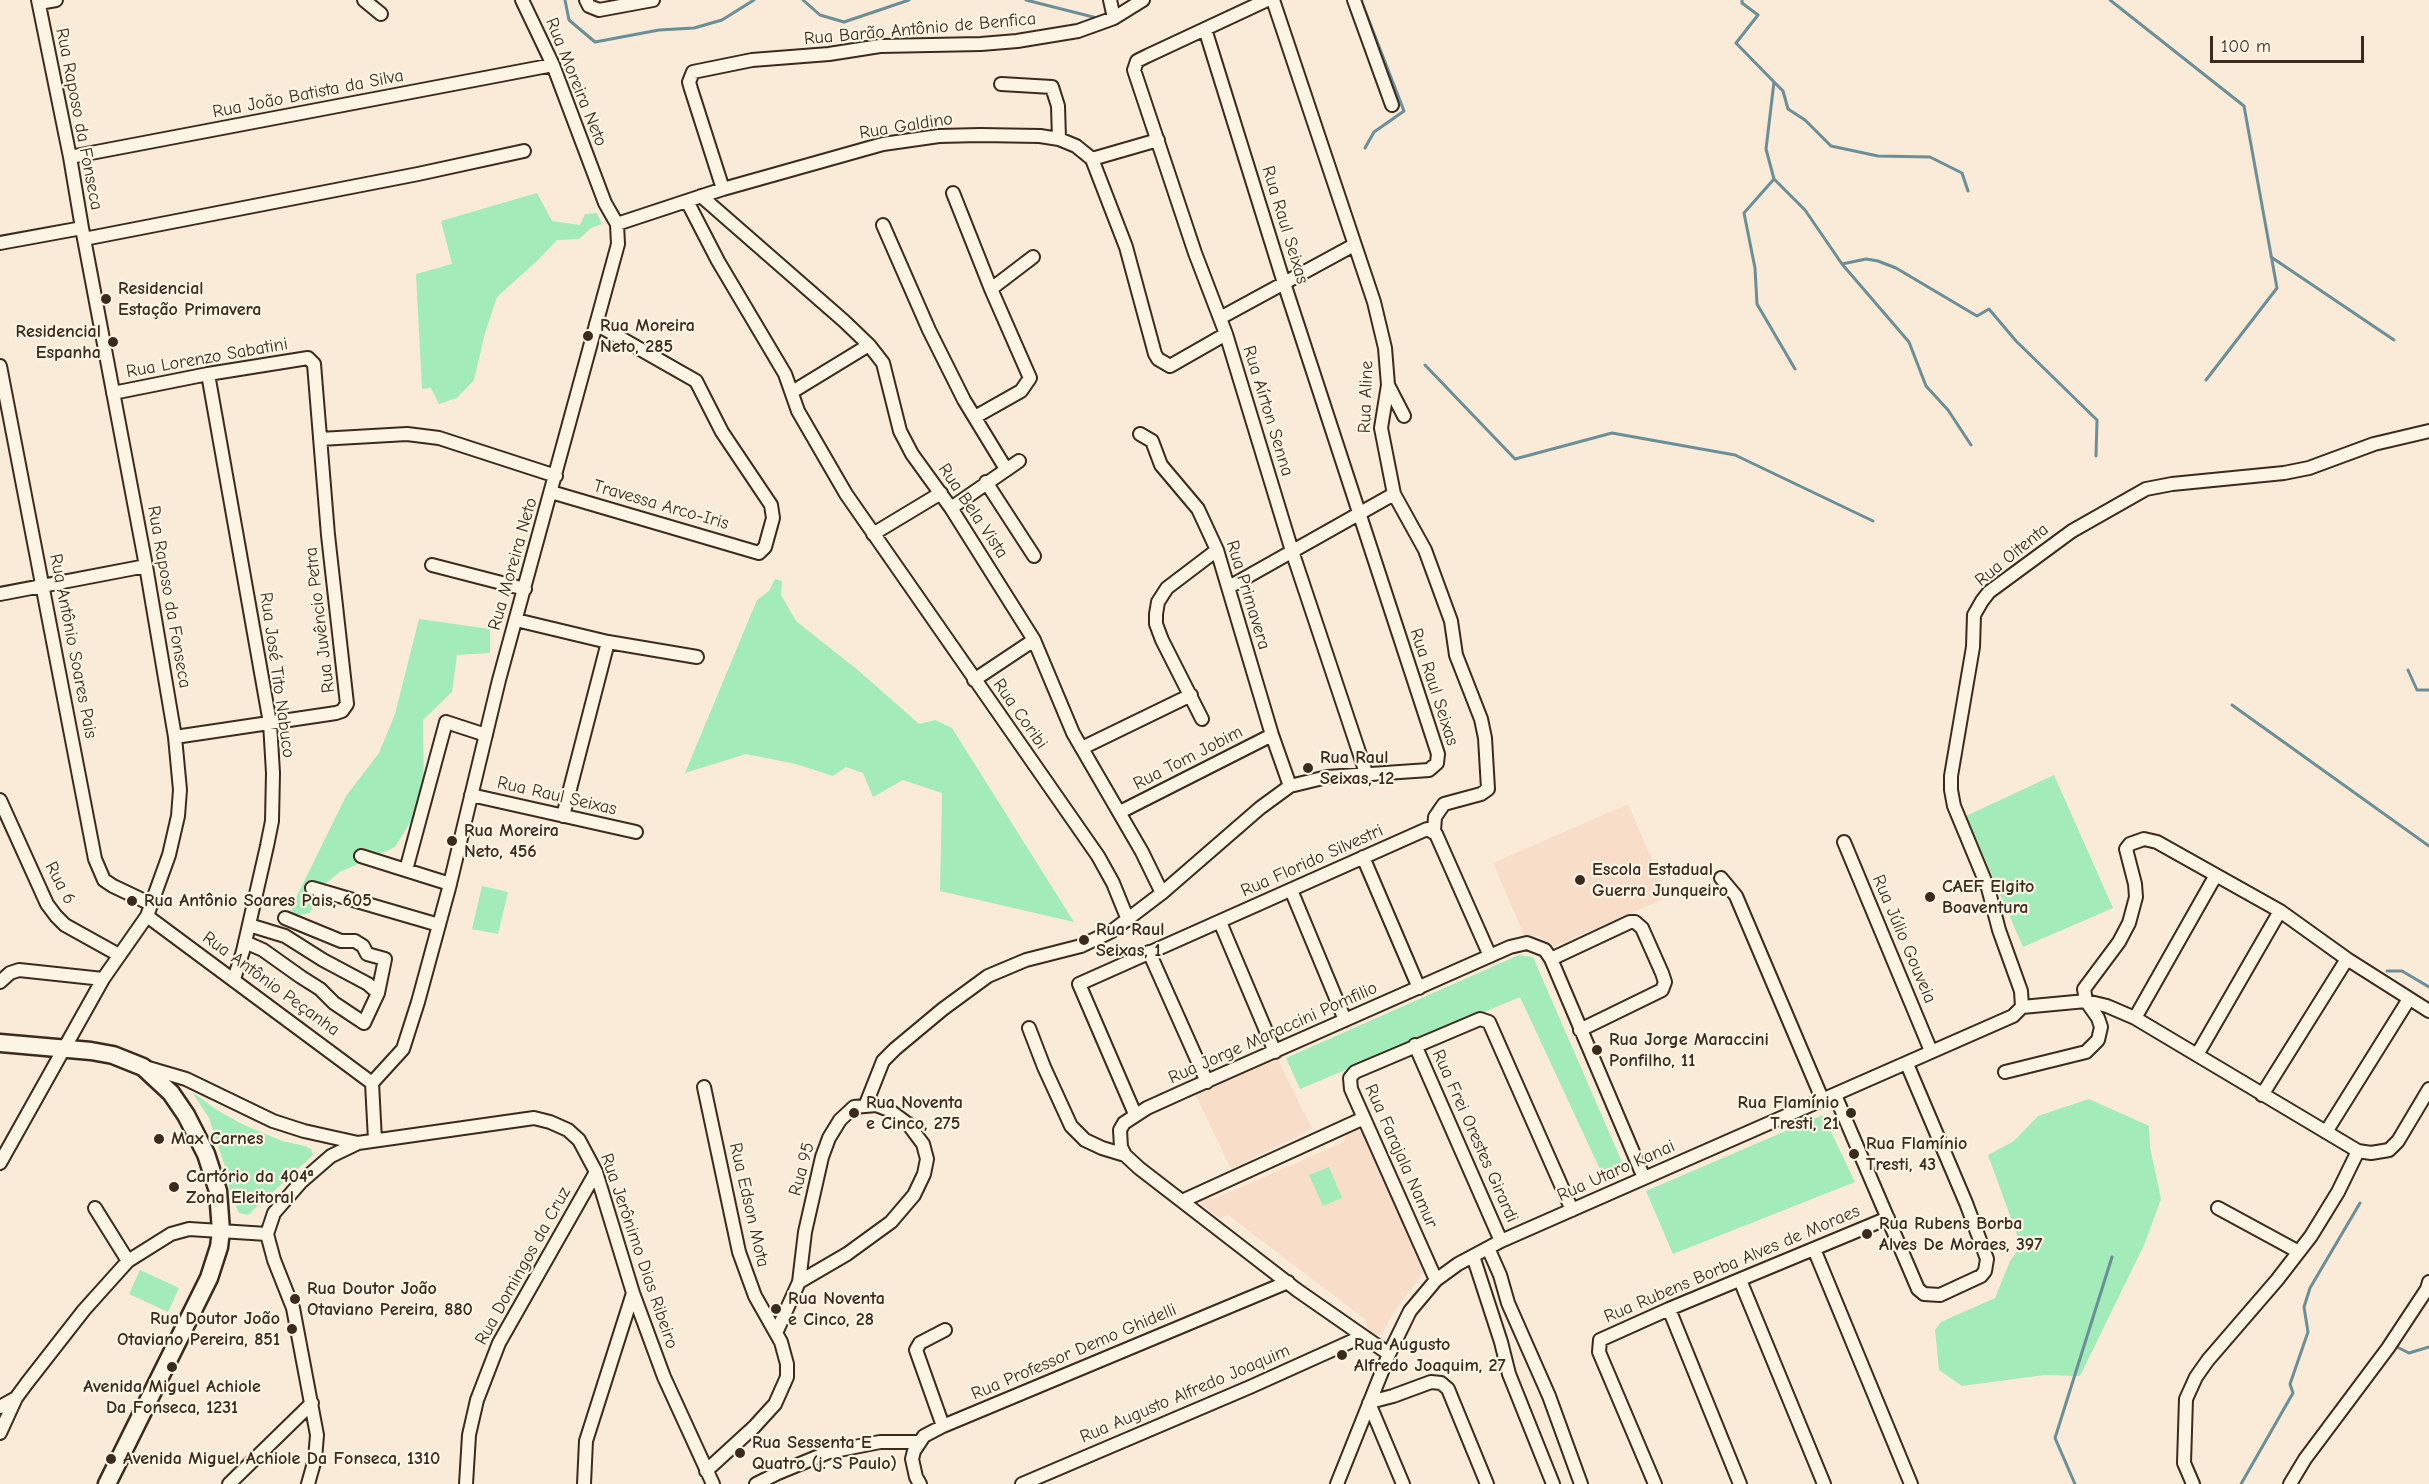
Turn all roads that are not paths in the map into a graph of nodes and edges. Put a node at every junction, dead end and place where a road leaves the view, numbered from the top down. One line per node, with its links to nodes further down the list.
1 (56, 0): 11 (street)
2 (364, 0): 12 (street)
3 (522, 0): 15 (street, Rua Moreira Neto)
4 (586, 0): 5 (street)
5 (653, 0)
6 (1110, 0): 13 (street)
7 (1143, 0): 13 (street, Rua Barão Antônio de Benfica)
8 (1267, 0): 14 (street)
9 (1273, 0): 31 (street, Rua Aline)
10 (1354, 0): 17 (street)
11 (38, 2): 21 (street, Rua Raposo da Fonseca)
12 (381, 14)
13 (1114, 18): 23 (street, Rua Barão Antônio de Benfica)
14 (1205, 29): 19 (street, Rua Aírton Senna); 33 (street, Rua Raul Seixas)
15 (553, 65): 21 (street, Rua João Batista da Silva); 27 (street, Rua Moreira Neto)
16 (1001, 84): 18 (street)
17 (1392, 105)
18 (1059, 140): 22 (street, Rua Galdino); 23 (street, Rua Galdino)
19 (1158, 140): 22 (street); 35 (street, Rua Aírton Senna)
20 (524, 151): 29 (street)
21 (70, 157): 29 (street, Rua Raposo da Fonseca)
22 (1092, 159): 37 (street)
23 (723, 189): 25 (street, Rua Galdino)
24 (953, 193): 34 (street)
25 (701, 196): 26 (street, Rua Galdino); 38 (street, Rua Bela Vista)
26 (687, 201): 27 (street, Rua Galdino); 43 (street, Rua Coribi)
27 (617, 224): 36 (street, Rua Moreira Neto)
28 (883, 225): 46 (street)
29 (83, 233): 30 (street); 44 (street, Rua Raposo da Fonseca)
30 (0, 243)
31 (1354, 245): 33 (street); 42 (street, Rua Aline)
32 (1033, 257): 34 (street)
33 (1284, 283): 35 (street); 58 (street, Rua Raul Seixas)
34 (991, 289): 46 (street)
35 (1220, 318): 37 (street, Rua Aírton Senna)
36 (596, 324): 52 (street, Rua Moreira Neto); 54 (street, Travessa Arco-Iris)
37 (1226, 334): 61 (street, Rua Aírton Senna)
38 (869, 345): 43 (street); 55 (street, Rua Bela Vista)
39 (308, 358): 41 (street, Rua Lorenzo Sabatini); 49 (street, Rua Juvêncio Petra)
40 (0, 366): 65 (street, Rua Antônio Soares Pais)
41 (208, 374): 44 (street, Rua Lorenzo Sabatini); 76 (street, Rua José Tito Nabuco)
42 (1388, 385): 45 (street); 56 (street, Rua Aline)
43 (792, 392): 59 (street, Rua Coribi)
44 (113, 393): 64 (street, Rua Raposo da Fonseca)
45 (1404, 416)
46 (975, 417): 51 (street)
47 (2429, 431): 120 (street, Rua Oitenta)
48 (1140, 434): 60 (street, Rua Primavera)
49 (320, 439): 52 (street); 76 (street, Rua Juvêncio Petra)
50 (1019, 461): 51 (street)
51 (1006, 469): 53 (street)
52 (556, 476): 54 (street, Rua Moreira Neto)
53 (986, 482): 57 (street); 62 (street)
54 (552, 492): 67 (street, Rua Moreira Neto)
55 (941, 493): 57 (street, Rua Bela Vista); 59 (street)
56 (1394, 494): 58 (street); 88 (street, Rua Aline)
57 (951, 508): 70 (street, Rua Bela Vista)
58 (1360, 514): 61 (street); 81 (street, Rua Raul Seixas)
59 (873, 534): 73 (street, Rua Coribi)
60 (1217, 550): 66 (street, Rua Primavera); 74 (street)
61 (1292, 551): 66 (street); 81 (street, Rua Aírton Senna)
62 (1034, 556)
63 (432, 565): 67 (street)
64 (146, 566): 65 (street); 79 (street, Rua Raposo da Fonseca)
65 (44, 587): 68 (street); 100 (street, Rua Antônio Soares Pais)
66 (1229, 587): 78 (street, Rua Primavera)
67 (525, 589): 69 (street, Rua Moreira Neto)
68 (0, 594)
69 (516, 620): 71 (street); 77 (street, Rua Moreira Neto)
70 (1034, 640): 73 (street); 80 (street, Rua Bela Vista)
71 (608, 642): 72 (street); 86 (street)
72 (697, 657)
73 (974, 680): 103 (street, Rua Coribi)
74 (1191, 695): 75 (street); 80 (street)
75 (1202, 719)
76 (270, 723): 79 (street, Rua Juvêncio Petra); 105 (street, Rua José Tito Nabuco)
77 (486, 735): 83 (street, Rua Moreira Neto); 93 (street)
78 (1272, 735): 82 (street, Rua Primavera); 85 (street, Rua Tom Jobim)
79 (175, 737): 100 (street, Rua Raposo da Fonseca)
80 (1082, 748): 85 (street, Rua Bela Vista)
81 (1365, 773): 82 (street, Rua Raul Seixas)
82 (1290, 786): 99 (street, Rua Raul Seixas)
83 (471, 795): 86 (street, Rua Raul Seixas); 96 (street, Rua Moreira Neto)
84 (0, 800): 87 (street, Rua 6)
85 (1120, 812): 99 (street, Rua Bela Vista)
86 (563, 816): 89 (street, Rua Raul Seixas)
87 (5, 821): 109 (street, Rua 6)
88 (1434, 831): 92 (street, Rua Florido Silvestri); 110 (street)
89 (636, 832)
90 (1844, 842): 129 (street, Rua Júlio Gouveia)
91 (361, 856): 93 (street)
92 (1363, 857): 98 (street, Rua Florido Silvestri); 116 (street)
93 (406, 870): 96 (street)
94 (2216, 875): 101 (street); 119 (street); 122 (street)
95 (1721, 878): 141 (street)
96 (450, 884): 106 (street, Rua Moreira Neto)
97 (312, 888): 106 (street)
98 (1291, 890): 104 (street, Rua Florido Silvestri); 123 (street)
99 (1162, 893): 103 (street, Rua Raul Seixas)
100 (149, 910): 109 (street, Rua Raposo da Fonseca); 114 (street, Rua Antônio Peçanha)
101 (2280, 911): 112 (street); 131 (street)
102 (285, 918): 117 (street)
103 (1128, 920): 142 (street, Rua Raul Seixas)
104 (1220, 922): 108 (street, Rua Florido Silvestri); 130 (street)
105 (249, 925): 107 (street, Rua José Tito Nabuco); 117 (street)
106 (439, 925): 136 (street, Rua Moreira Neto)
107 (245, 942): 114 (street, Rua José Tito Nabuco); 117 (street)
108 (1149, 952): 135 (street); 143 (street, Rua Florido Silvestri)
109 (119, 955): 113 (street, Rua Raposo da Fonseca)
110 (1490, 956): 111 (street, Rua Jorge Maraccini Pomfilio); 116 (street, Rua Jorge Maraccini Pomfilio)
111 (1551, 959): 125 (street); 125 (street)
112 (2347, 959): 118 (street); 140 (street)
113 (103, 979): 115 (street); 128 (street, Rua Raposo da Fonseca)
114 (234, 979): 136 (street, Rua Antônio Peçanha)
115 (0, 982)
116 (1419, 988): 123 (street, Rua Jorge Maraccini Pomfilio)
117 (378, 993)
118 (2409, 999): 121 (street); 145 (street)
119 (2086, 1001): 120 (street); 122 (street); 134 (street)
120 (2022, 1007): 129 (street, Rua Utaro Kanai)
121 (2429, 1011)
122 (2135, 1018): 131 (street)
123 (1345, 1020): 130 (street, Rua Jorge Maraccini Pomfilio)
124 (1029, 1028): 149 (street)
125 (1580, 1030): 152 (street)
126 (0, 1043): 128 (street)
127 (1415, 1045): 144 (street, Rua Farajala Namur); 156 (street, Rua Farajala Namur); 160 (street, Rua Frei Orestes Girardi)
128 (63, 1048): 133 (street); 150 (street, Rua Raposo da Fonseca)
129 (1931, 1051): 132 (street, Rua Utaro Kanai)
130 (1275, 1052): 135 (street, Rua Jorge Maraccini Pomfilio)
131 (2198, 1055): 140 (street)
132 (1907, 1064): 139 (street, Rua Utaro Kanai); 157 (street)
133 (144, 1067): 147 (street, Rua Jerônimo Dias Ribeiro); 158 (street)
134 (2005, 1072)
135 (1207, 1082): 143 (street, Rua Jorge Maraccini Pomfilio)
136 (372, 1083): 146 (street)
137 (704, 1087): 174 (street, Rua Edson Mota)
138 (2429, 1089): 148 (street)
139 (1835, 1095): 141 (street, Rua Utaro Kanai); 157 (street)
140 (2262, 1095): 145 (street)
141 (1823, 1101): 152 (street, Rua Utaro Kanai)
142 (866, 1104): 168 (street, Rua 95); 168 (street)
143 (1136, 1114): 149 (street)
144 (1364, 1118): 153 (street); 166 (street, Rua Farajala Namur)
145 (2326, 1132): 148 (street)
146 (375, 1140): 147 (street, Rua Jerônimo Dias Ribeiro); 151 (street, Rua Jerônimo Dias Ribeiro)
147 (358, 1143): 159 (street, Rua Jerônimo Dias Ribeiro)
148 (2358, 1151): 163 (street)
149 (1125, 1155): 153 (street)
150 (0, 1163)
151 (596, 1172): 171 (street, Rua Jerônimo Dias Ribeiro); 188 (street, Rua Domingos da Cruz)
152 (1644, 1178): 156 (street, Rua Utaro Kanai)
153 (1182, 1201): 169 (street)
154 (94, 1208): 165 (street)
155 (2218, 1208): 163 (street)
156 (1572, 1210): 160 (street, Rua Utaro Kanai)
157 (1888, 1218): 162 (street, Rua Rubens Borba Alves de Moraes)
158 (221, 1231): 159 (street); 165 (street); 185 (street)
159 (267, 1234): 179 (street)
160 (1502, 1241): 161 (street, Rua Utaro Kanai)
161 (1488, 1248): 164 (street, Rua Utaro Kanai); 198 (street)
162 (1814, 1249): 167 (street, Rua Rubens Borba Alves de Moraes); 202 (street)
163 (2299, 1252): 203 (street)
164 (1473, 1256): 166 (street, Rua Utaro Kanai); 197 (street)
165 (128, 1261): 177 (street)
166 (1436, 1280): 176 (street, Rua Utaro Kanai)
167 (1740, 1280): 172 (street, Rua Rubens Borba Alves de Moraes); 201 (street)
168 (799, 1282): 174 (street, Rua 95)
169 (1287, 1282): 175 (street); 181 (street, Rua Professor Demo Ghidelli)
170 (2429, 1282): 204 (street)
171 (633, 1293): 184 (street, Rua Jerônimo Dias Ribeiro); 189 (street)
172 (1669, 1309): 199 (street, Rua Rubens Borba Alves de Moraes); 200 (street)
173 (945, 1330): 181 (street)
174 (776, 1333): 184 (street, Rua Edson Mota)
175 (1361, 1337): 176 (street); 193 (street, Rua Augusto Alfredo Joaquim)
176 (1389, 1354): 178 (street, Rua Utaro Kanai)
177 (16, 1398): 180 (street); 182 (street)
178 (1369, 1402): 194 (street, Rua Utaro Kanai); 195 (street); 196 (street)
179 (312, 1403): 186 (street); 187 (street)
180 (0, 1407)
181 (943, 1426): 183 (street, Rua Professor Demo Ghidelli)
182 (0, 1433)
183 (919, 1442): 191 (street); 192 (street)
184 (706, 1471): 190 (street, Rua Jerônimo Dias Ribeiro)
185 (107, 1484)
186 (229, 1484)
187 (308, 1484)
188 (465, 1484)
189 (584, 1484)
190 (713, 1484)
191 (756, 1484)
192 (920, 1484)
193 (1022, 1484)
194 (1336, 1484)
195 (1403, 1484)
196 (1487, 1484)
197 (1553, 1484)
198 (1581, 1484)
199 (1655, 1484)
200 (1740, 1484)
201 (1824, 1484)
202 (1911, 1484)
203 (2193, 1484)
204 (2290, 1484)

